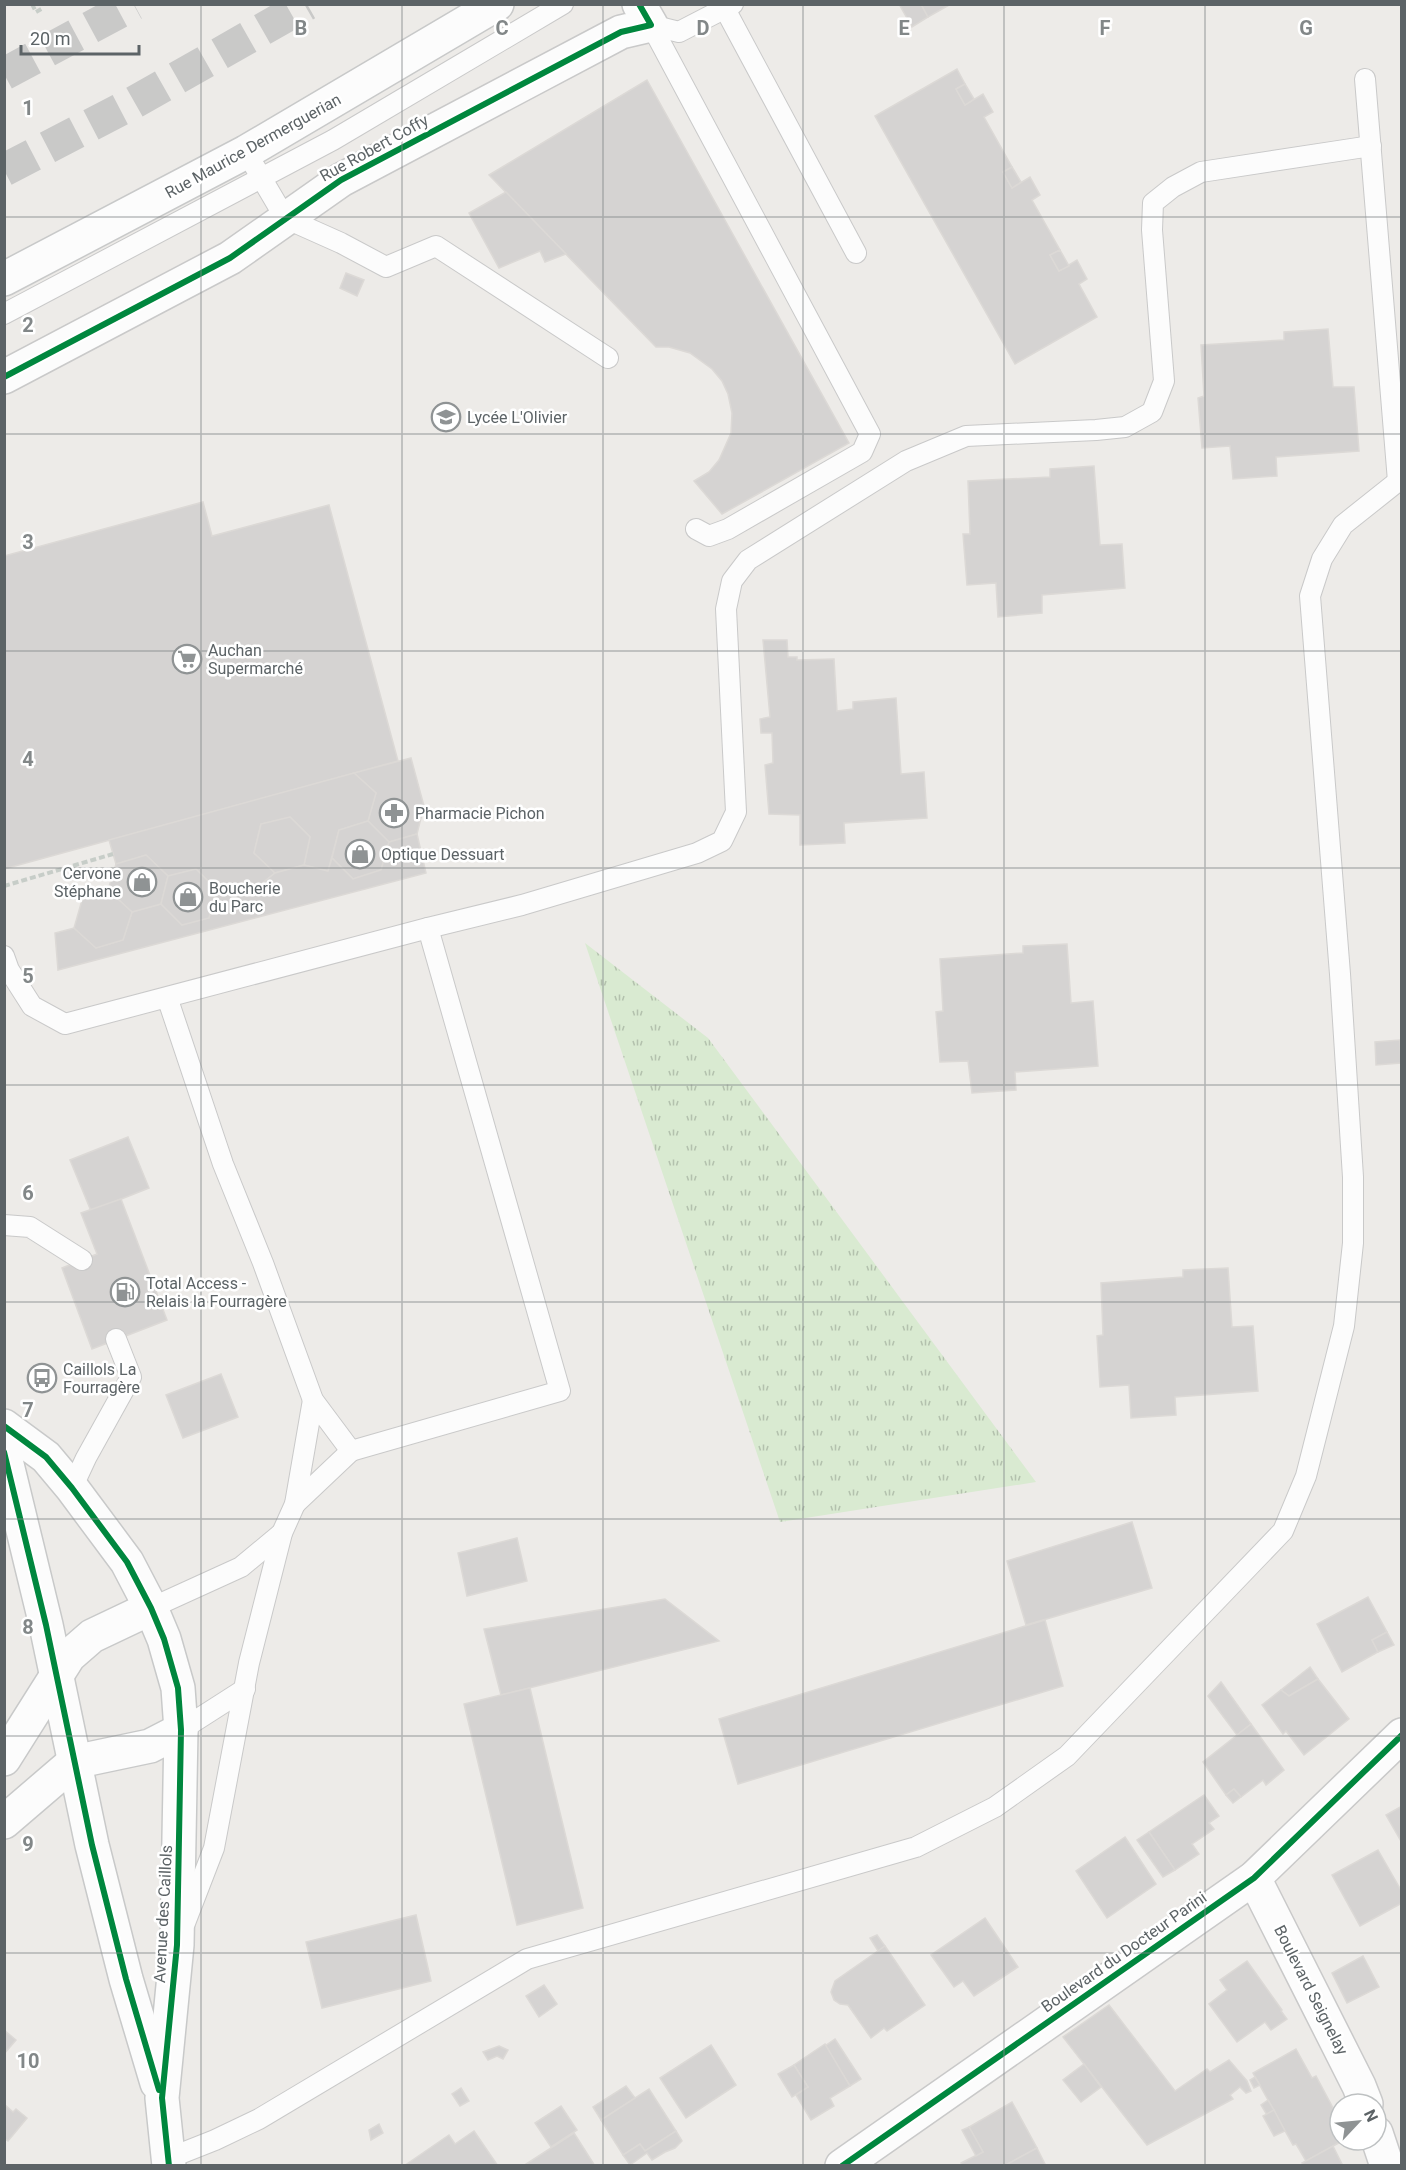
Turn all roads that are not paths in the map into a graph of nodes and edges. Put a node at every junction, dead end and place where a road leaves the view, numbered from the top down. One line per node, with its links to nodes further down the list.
1 (497, 4): 7 (street, Rue Maurice Dermerguerian)
2 (563, 4): 7 (lane)
3 (729, 7): 4 (lane); 9 (lane)
4 (645, 15): 8 (street, Rue Robert Coffy); 16 (lane)
5 (1365, 79): 6 (lane)
6 (1371, 146): 13 (lane); 17 (lane)
7 (254, 165): 8 (lane); 10 (street, Rue Maurice Dermerguerian); 11 (lane)
8 (285, 218): 12 (lane); 14 (street, Rue Robert Coffy)
9 (856, 253)
10 (4, 279)
11 (4, 314)
12 (608, 358)
13 (1396, 368): 15 (lane)
14 (4, 377)
15 (1400, 479): 43 (lane)
16 (696, 529)
17 (428, 928): 19 (lane); 25 (lane)
18 (4, 956): 19 (lane)
19 (167, 997): 23 (lane)
20 (4, 1225): 21 (lane)
21 (82, 1260)
22 (116, 1339): 27 (lane)
23 (313, 1400): 25 (lane); 28 (lane)
24 (4, 1426): 27 (street)
25 (351, 1451): 28 (lane)
26 (4, 1452): 31 (street)
27 (72, 1488): 30 (street)
28 (295, 1504): 29 (lane)
29 (282, 1533): 30 (lane); 32 (lane)
30 (151, 1608): 31 (street); 33 (street, Avenue des Caillols)
31 (56, 1677): 35 (street); 36 (street, Avenue des Caillols)
32 (245, 1689): 33 (lane); 39 (lane)
33 (181, 1730): 36 (street); 39 (street, Avenue des Caillols)
34 (1401, 1735): 38 (street, Boulevard du Docteur Parini)
35 (4, 1759)
36 (74, 1762): 37 (street); 41 (street, Avenue des Caillols)
37 (4, 1822)
38 (1254, 1878): 40 (street, Boulevard Seignelay); 42 (street, Boulevard du Docteur Parini)
39 (177, 1945): 41 (street, Avenue des Caillols)
40 (1361, 2092)
41 (162, 2098): 43 (street, Avenue des Caillols)
42 (875, 2156): 44 (street, Boulevard du Docteur Parini)
43 (168, 2162)
44 (842, 2166)

